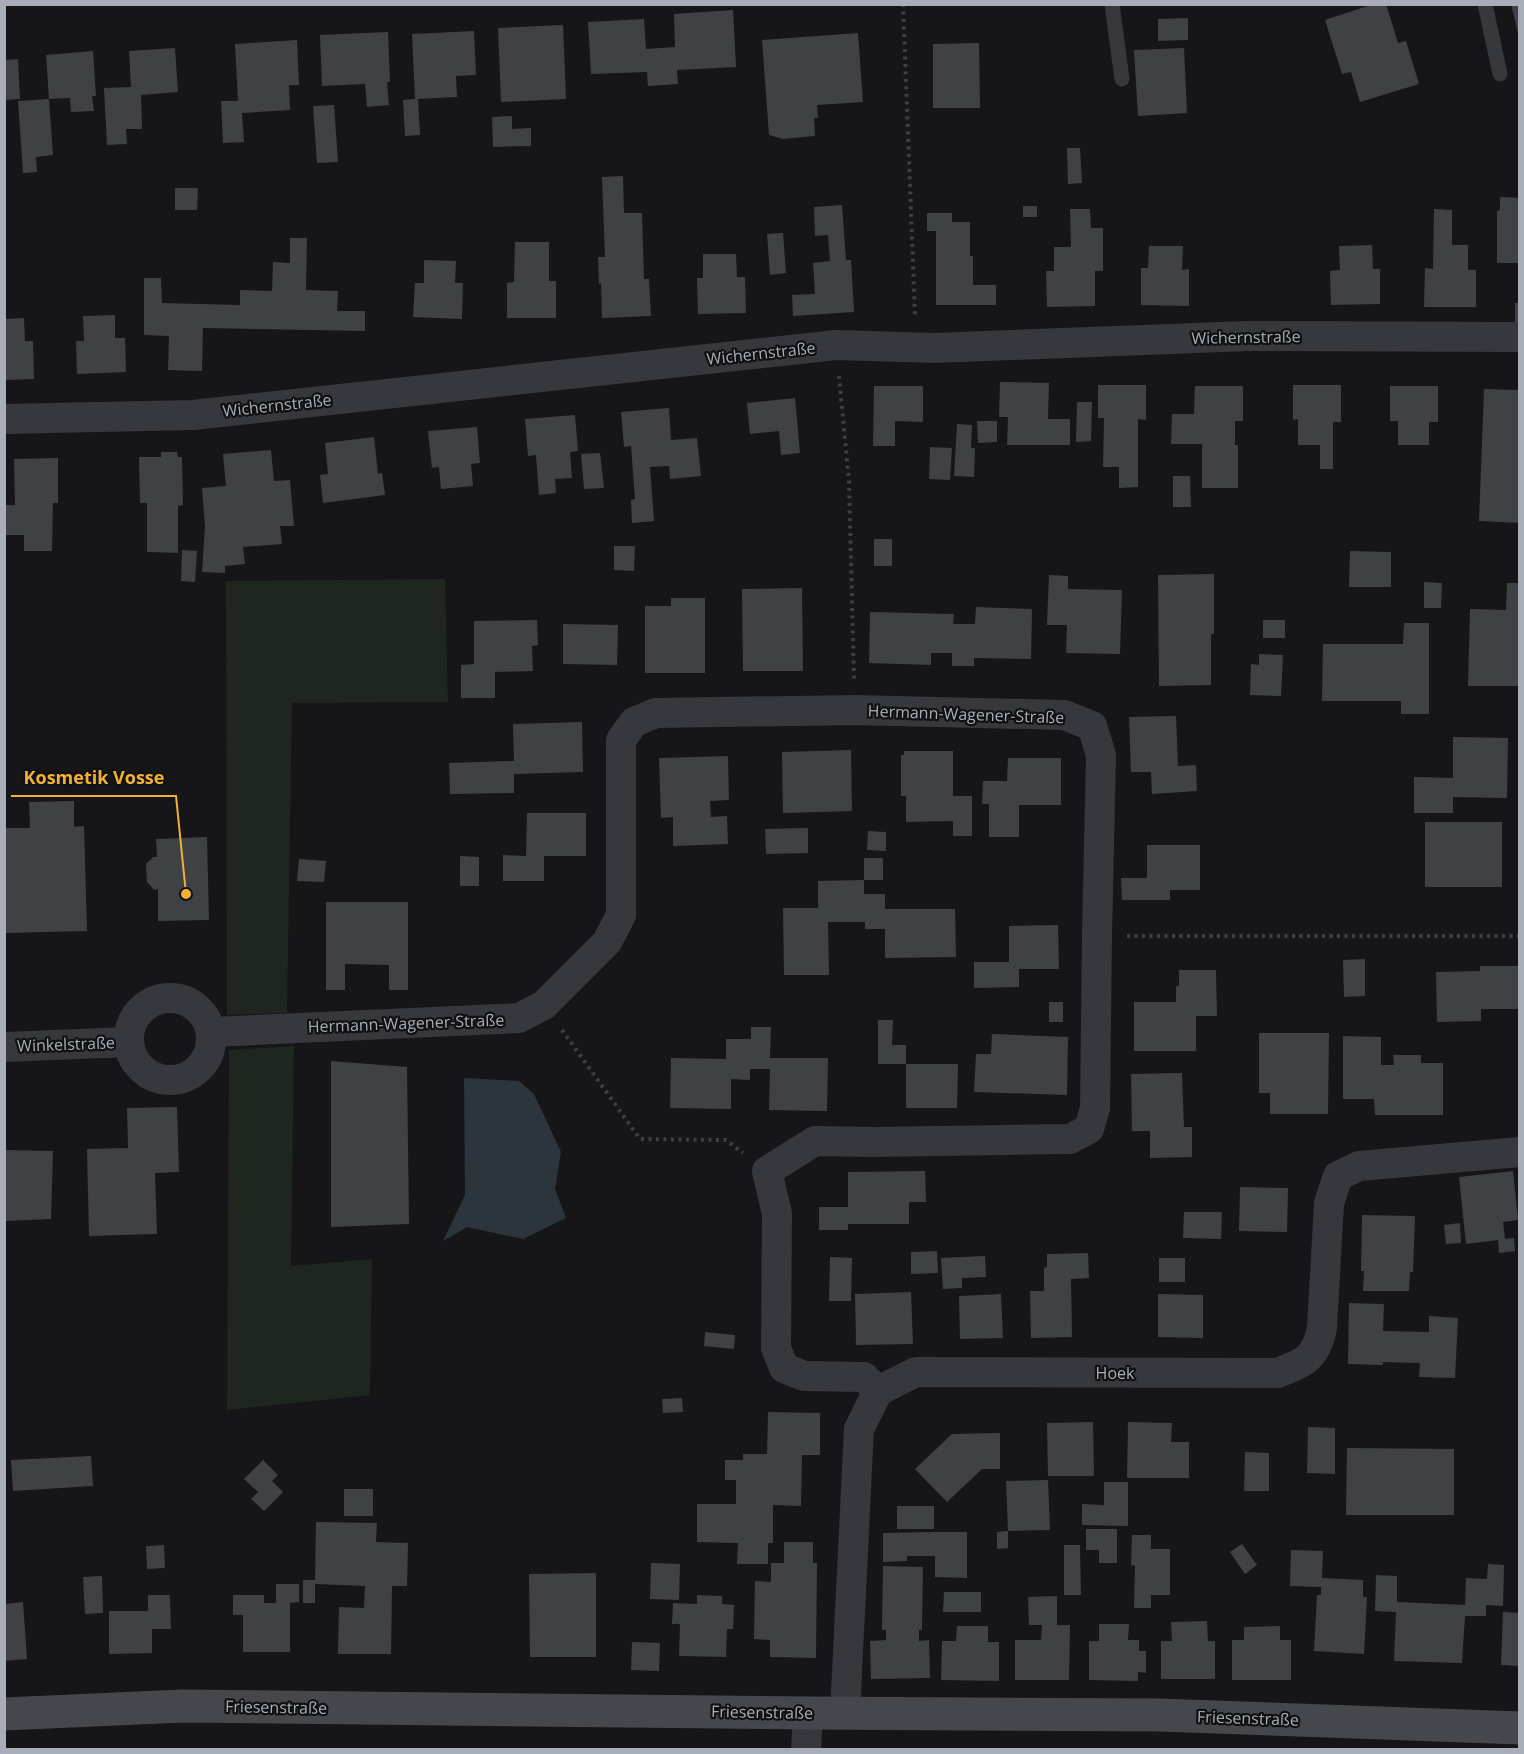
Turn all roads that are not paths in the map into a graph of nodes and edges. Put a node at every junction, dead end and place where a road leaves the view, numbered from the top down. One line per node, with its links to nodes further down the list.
1 (1112, 4): 4 (lane)
2 (1485, 4): 3 (lane)
3 (1500, 74)
4 (1122, 80)
5 (1520, 337): 6 (street, Wichernstraße)
6 (4, 418)
7 (211, 1032): 8 (street, Winkelstraße); 8 (street, Winkelstraße); 11 (street, Hermann-Wagener-Straße)
8 (128, 1041): 9 (street, Winkelstraße)
9 (4, 1047)
10 (1520, 1152): 11 (street, Hoek)
11 (878, 1391): 13 (street)
12 (808, 1713): 13 (street, Friesenstraße); 14 (street, Friesenstraße); 16 (street)
13 (845, 1713): 15 (street, Friesenstraße)
14 (4, 1714)
15 (1520, 1728)
16 (806, 1749)

